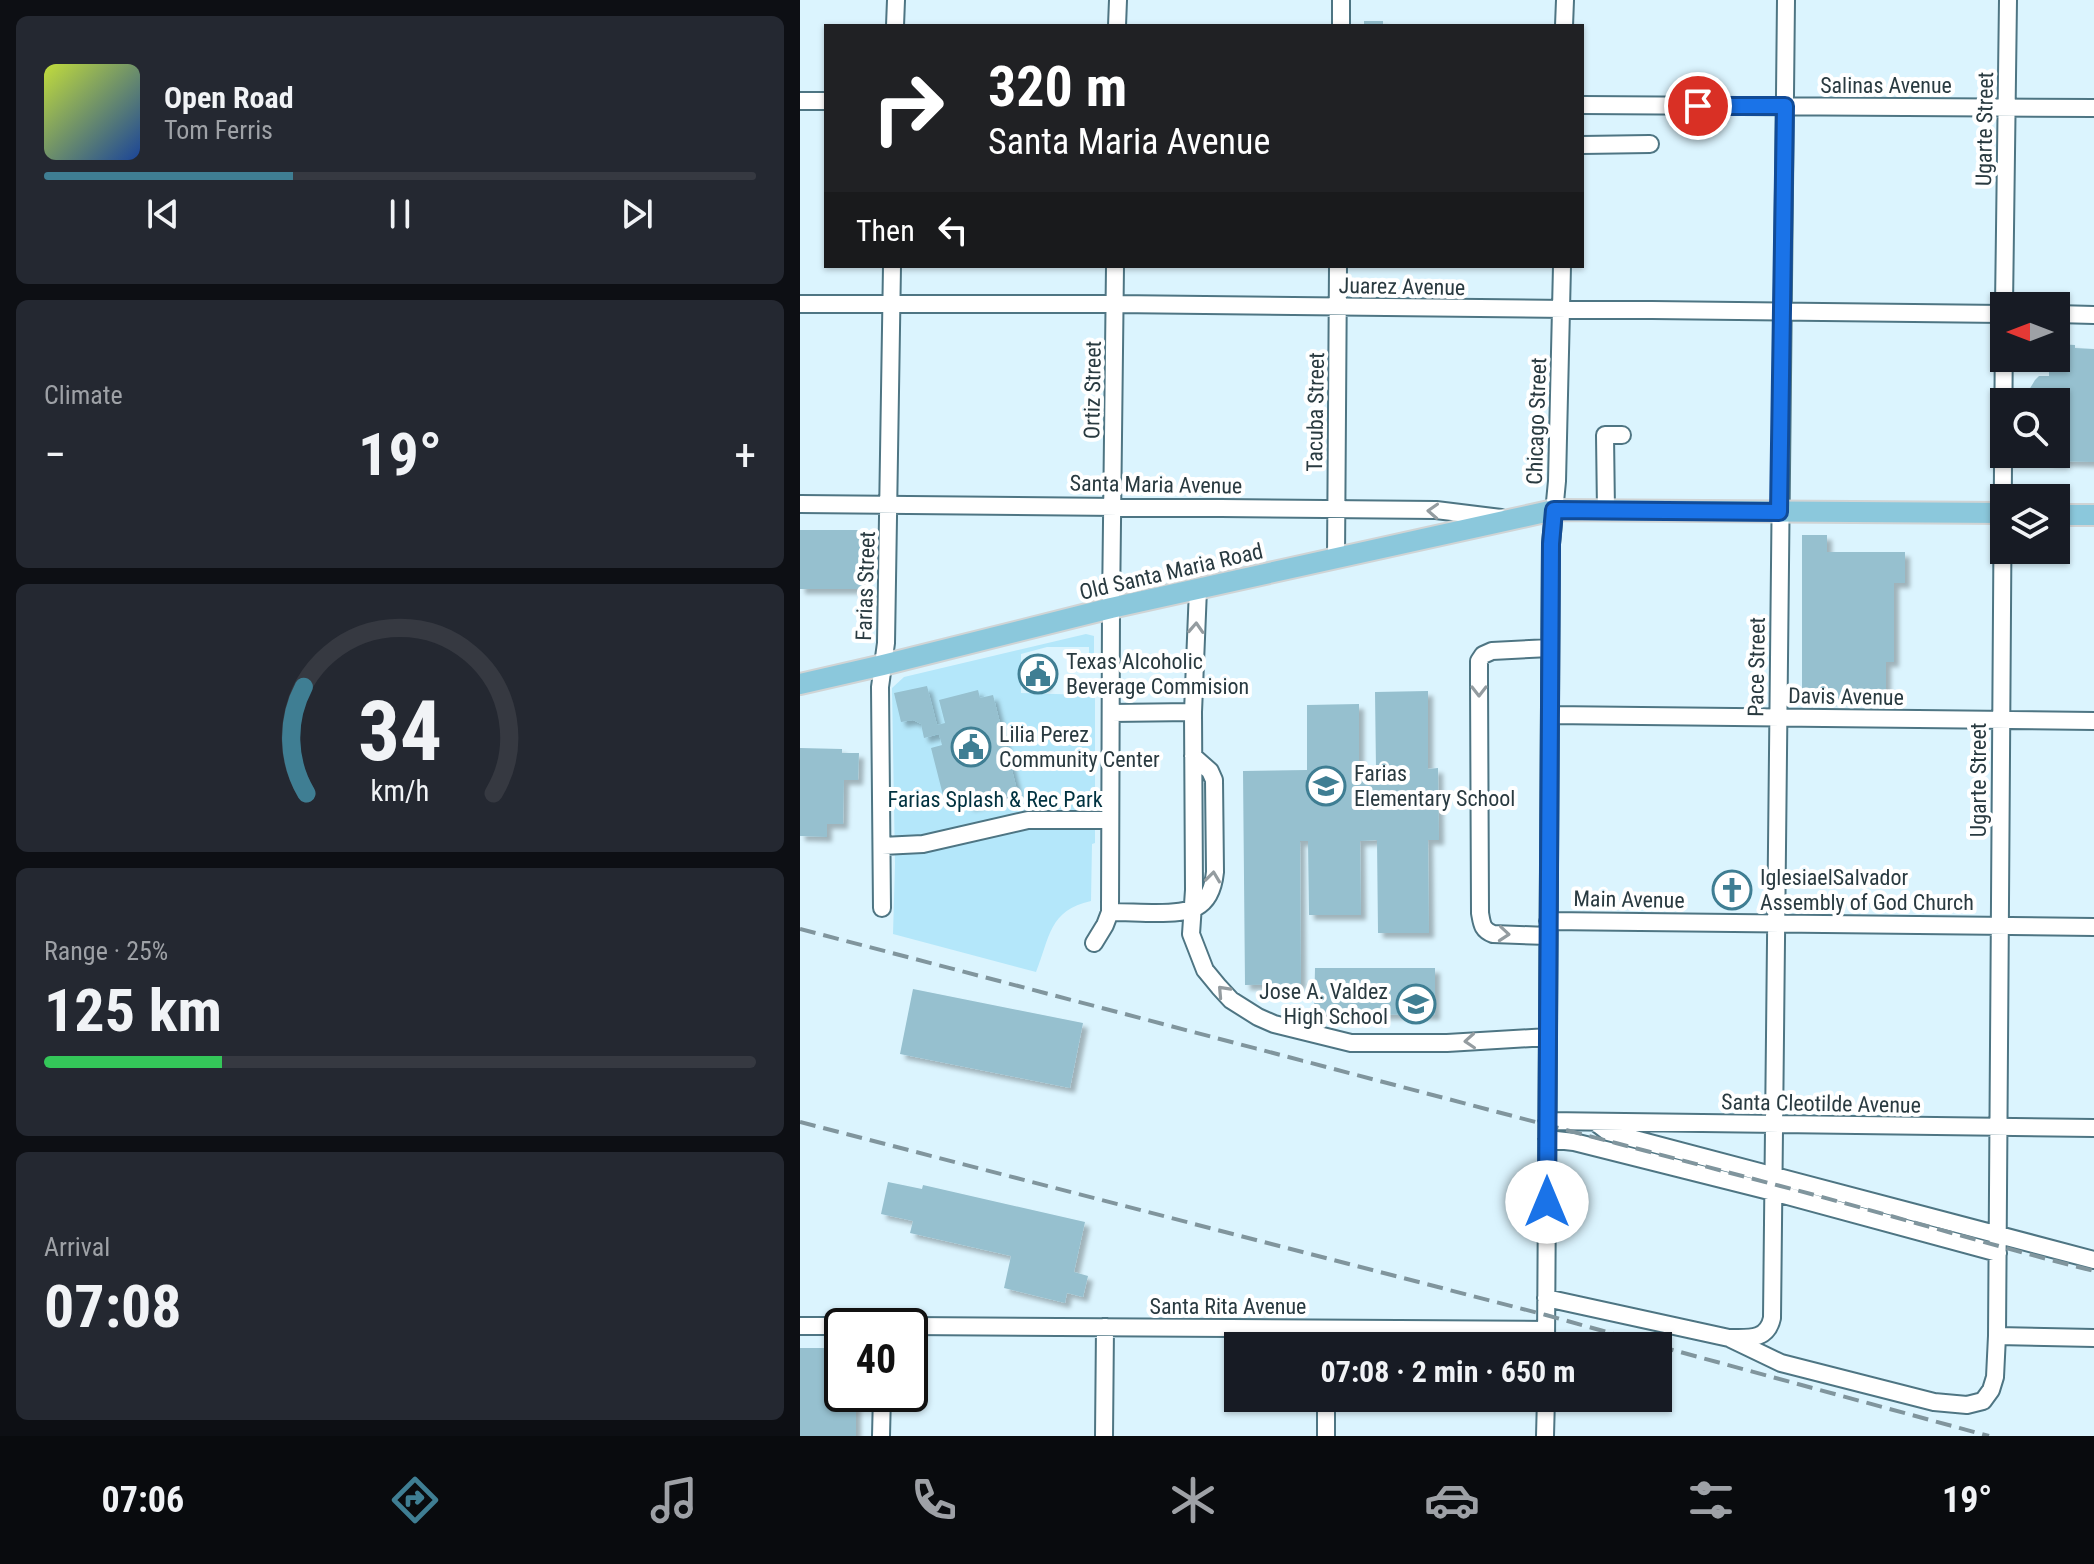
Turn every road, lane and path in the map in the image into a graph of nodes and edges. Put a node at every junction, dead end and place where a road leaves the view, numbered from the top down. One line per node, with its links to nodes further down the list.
1 (896, 0): 7 (street)
2 (1118, 0): 8 (street)
3 (1341, 0): 9 (street)
4 (1565, 0): 10 (street)
5 (1786, 0): 14 (street, Pace Street)
6 (2008, 0): 15 (street, Ugarte Street)
7 (895, 24)
8 (1117, 24)
9 (1341, 24)
10 (1564, 24)
11 (800, 101): 12 (street)
12 (824, 101)
13 (1584, 105): 14 (street, Salinas Avenue)
14 (1785, 106): 15 (street, Salinas Avenue); 29 (street, Pace Street)
15 (2007, 108): 16 (street, Salinas Avenue); 23 (street, Ugarte Street)
16 (2094, 108)
17 (1650, 144): 18 (street)
18 (1584, 145)
19 (892, 268): 25 (street, Farias Street)
20 (1115, 268): 26 (street, Ortiz Street)
21 (1338, 268): 27 (street, Tacuba Street)
22 (1562, 268): 28 (street, Chicago Street)
23 (2004, 292)
24 (800, 304): 25 (street, Juarez Avenue)
25 (891, 304): 26 (street, Juarez Avenue); 37 (street, Farias Street)
26 (1115, 304): 27 (street, Juarez Avenue); 38 (street, Ortiz Street)
27 (1338, 308): 28 (street, Juarez Avenue); 39 (street, Tacuba Street)
28 (1561, 310): 29 (street, Juarez Avenue); 40 (street, Chicago Street)
29 (1783, 312): 30 (street, Juarez Avenue); 42 (street, Pace Street)
30 (1990, 314)
31 (2070, 314): 32 (street)
32 (2094, 315)
33 (2004, 372): 35 (street, Ugarte Street)
34 (1622, 435): 41 (street)
35 (2003, 484)
36 (800, 504): 37 (street, Santa Maria Avenue)
37 (889, 505): 38 (street, Santa Maria Avenue); 52 (street, Farias Street)
38 (1113, 507): 39 (street, Santa Maria Avenue); 50 (street, Ortiz Street)
39 (1336, 510): 46 (street, Santa Maria Avenue, one-way to 39); 47 (street, Tacuba Street)
40 (1554, 510): 41 (main road); 46 (main road, Old Santa Maria Road); 51 (street, Chicago Street)
41 (1606, 511): 42 (main road)
42 (1779, 512): 43 (main road); 57 (street, Pace Street)
43 (1990, 513)
44 (2070, 515): 45 (main road)
45 (2094, 515)
46 (1510, 520): 47 (main road, Old Santa Maria Road)
47 (1336, 558): 49 (main road, Old Santa Maria Road)
48 (2002, 564): 58 (street, Ugarte Street)
49 (1198, 589): 50 (main road, Old Santa Maria Road); 54 (street, one-way to 49)
50 (1111, 608): 52 (main road, Old Santa Maria Road); 55 (street, Ortiz Street)
51 (1550, 648): 56 (street, Chicago Street); 68 (street, Main Avenue, one-way to 68)
52 (883, 665): 53 (main road, Old Santa Maria Road); 61 (street, Farias Street)
53 (800, 684)
54 (1193, 712): 55 (street); 63 (street, one-way to 54)
55 (1111, 713): 60 (street, Ortiz Street)
56 (1550, 715): 57 (street, Davis Avenue); 68 (street, Chicago Street)
57 (1777, 717): 58 (street, Davis Avenue); 65 (street, Pace Street)
58 (2000, 720): 59 (street, Davis Avenue); 66 (street, Ugarte Street)
59 (2094, 721)
60 (1110, 820): 61 (street); 64 (street, Ortiz Street)
61 (882, 846): 62 (street, Farias Street)
62 (882, 908)
63 (1192, 910): 64 (street); 70 (street, one-way to 63)
64 (1110, 912): 69 (street, Ortiz Street)
65 (1776, 923): 66 (street, Main Avenue); 68 (street, Main Avenue); 73 (street, Pace Street)
66 (1999, 926): 67 (street, Main Avenue); 74 (street, Ugarte Street)
67 (2094, 927)
68 (1548, 928): 70 (street, Chicago Street)
69 (1094, 943)
70 (1548, 1037): 71 (street, Chicago Street)
71 (1547, 1121): 72 (street, Santa Cleotilde Avenue); 76 (street, Chicago Street)
72 (1594, 1122): 73 (street, Santa Cleotilde Avenue); 77 (street)
73 (1774, 1124): 74 (street, Santa Cleotilde Avenue); 77 (street, Pace Street)
74 (1998, 1127): 75 (street, Santa Cleotilde Avenue); 78 (street, Ugarte Street)
75 (2094, 1128)
76 (1547, 1139): 77 (street); 80 (street, Chicago Street)
77 (1773, 1185): 78 (street); 88 (street, Pace Street)
78 (1998, 1245): 79 (street); 87 (street, Ugarte Street)
79 (2094, 1260)
80 (1546, 1298): 85 (street, Chicago Street); 88 (street)
81 (800, 1326): 82 (street)
82 (824, 1326)
83 (928, 1326): 84 (street, Santa Rita Avenue)
84 (1105, 1327): 86 (street, Santa Rita Avenue); 94 (street)
85 (1546, 1332)
86 (1224, 1333)
87 (1997, 1336): 88 (street, Ugarte Street); 89 (street)
88 (1729, 1338)
89 (2094, 1338)
90 (882, 1412): 93 (street)
91 (1326, 1412): 95 (street)
92 (1546, 1412): 96 (street)
93 (881, 1436)
94 (1104, 1436)
95 (1326, 1436)
96 (1545, 1436)

